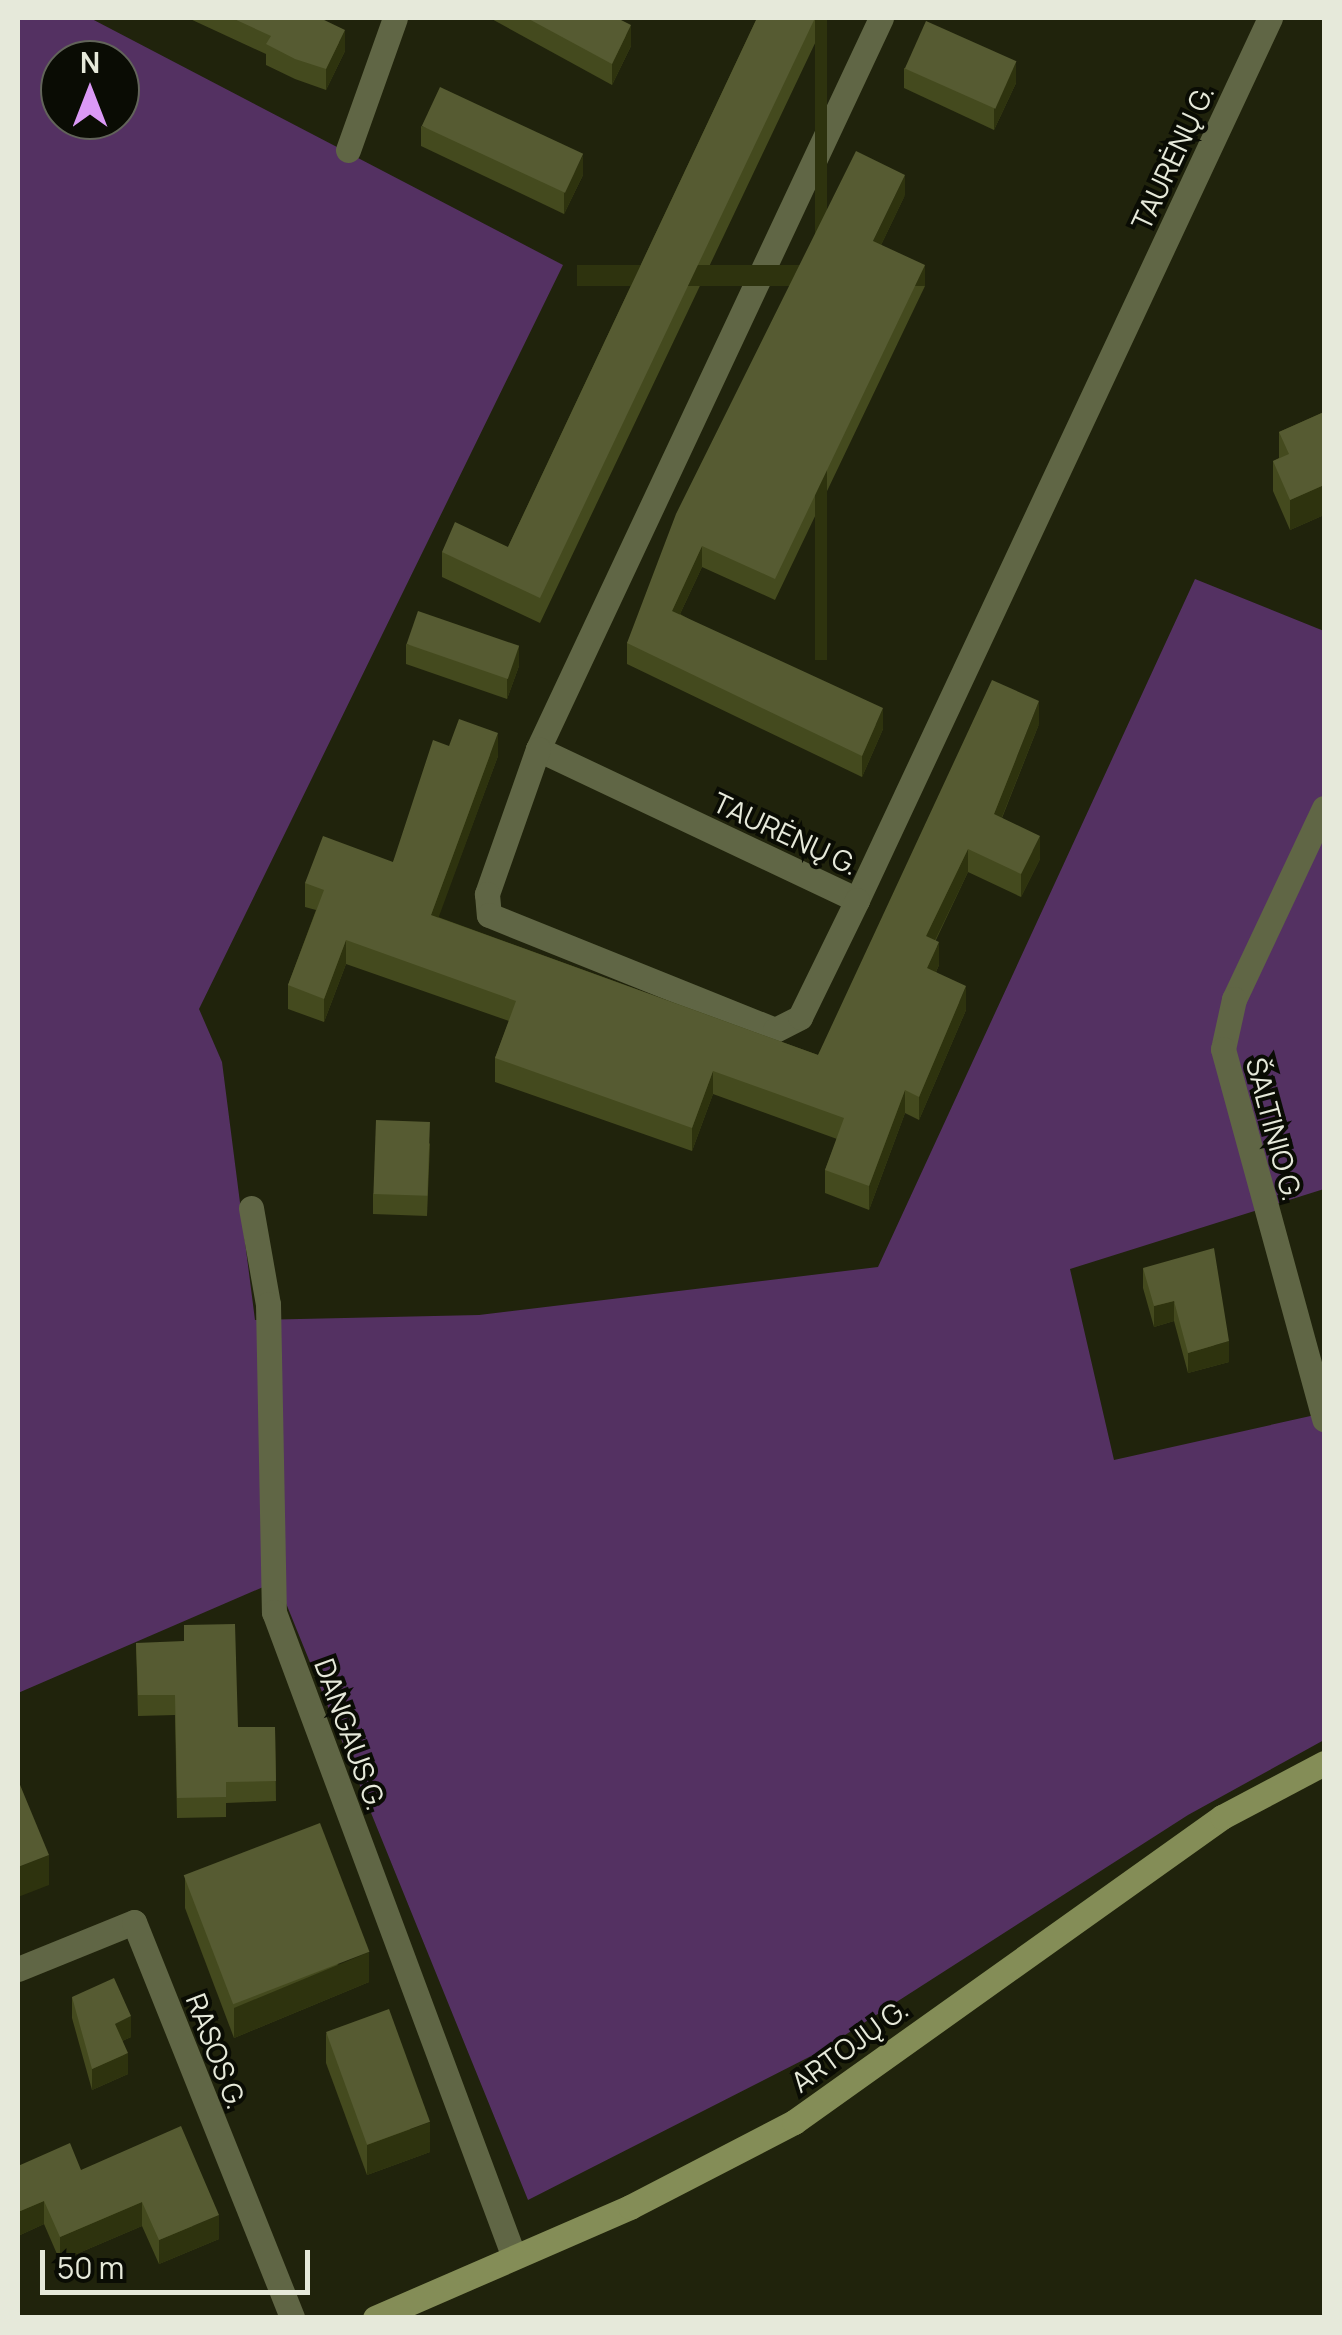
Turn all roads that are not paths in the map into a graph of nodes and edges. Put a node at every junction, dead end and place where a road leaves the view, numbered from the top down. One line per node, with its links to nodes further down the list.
1 (395, 18): 4 (street)
2 (881, 18): 5 (street)
3 (1270, 18): 7 (street, TAURĖNŲ G.)
4 (348, 150)
5 (538, 749): 7 (street, TAURĖNŲ G.); 7 (street)
6 (1324, 808): 9 (street, ŠALTINIO G.)
7 (857, 900)
8 (251, 1208): 12 (street, DANGAUS G.)
9 (1324, 1418)
10 (1324, 1762): 12 (main road, ARTOJŲ G.)
11 (18, 1969): 13 (street, RASOS G.)
12 (514, 2257): 14 (main road, ARTOJŲ G.)
13 (292, 2318)
14 (375, 2318)

